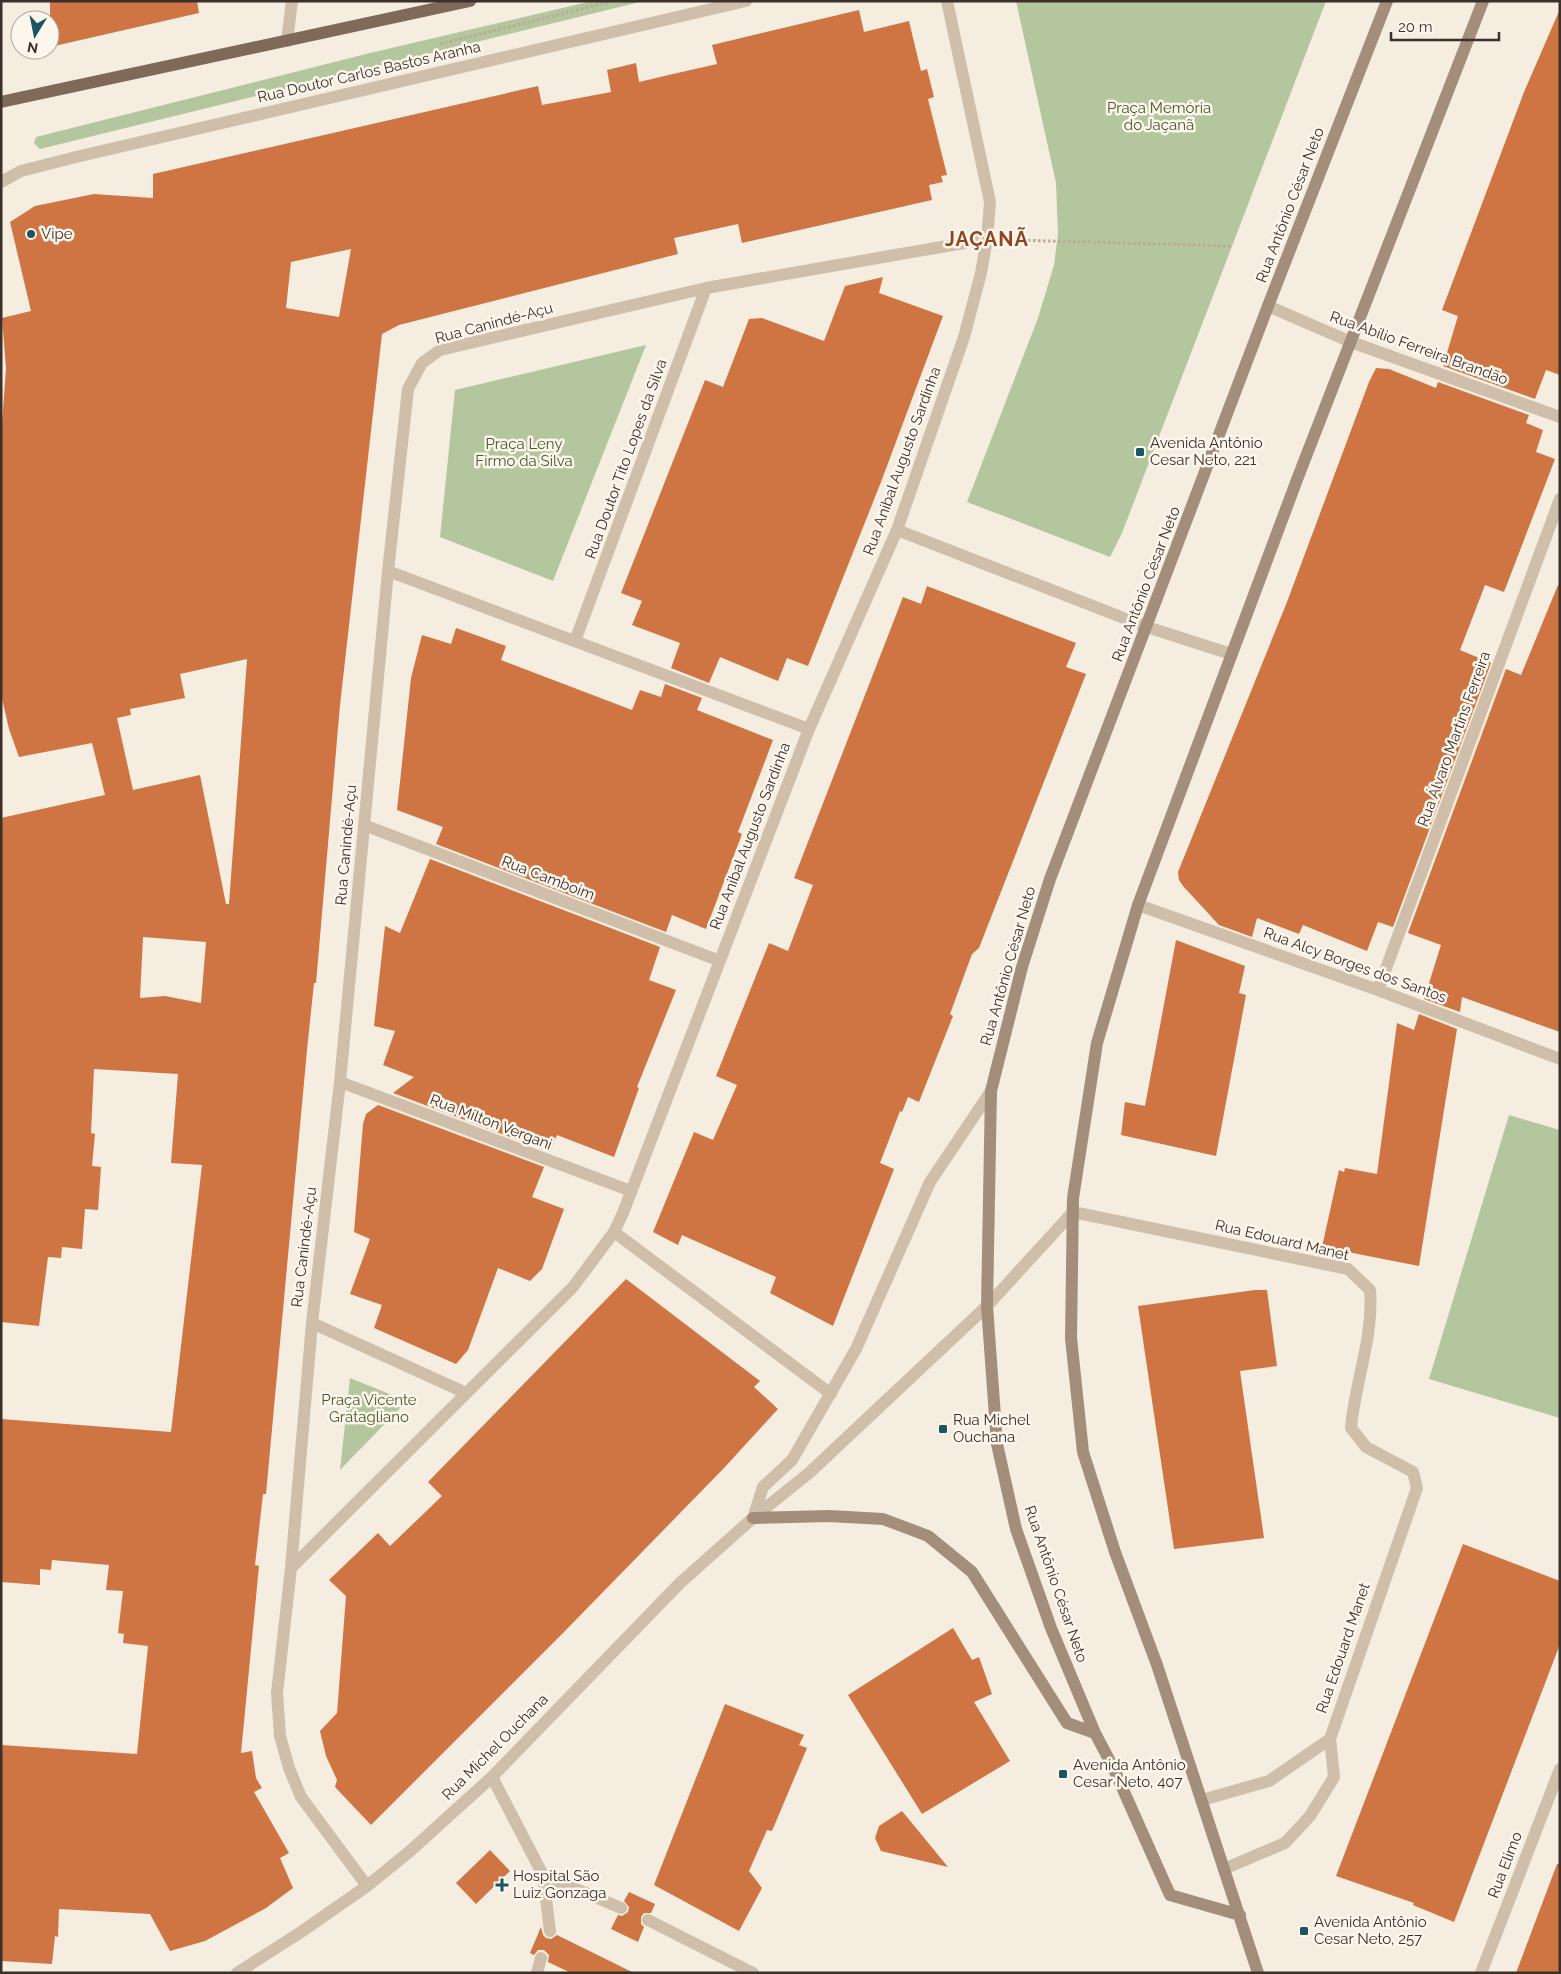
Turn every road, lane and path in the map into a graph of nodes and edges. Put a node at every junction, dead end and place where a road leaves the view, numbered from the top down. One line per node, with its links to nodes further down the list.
1 (292, 1): 7 (street)
2 (470, 1): 7 (main road)
3 (746, 1): 9 (street, Rua Doutor Carlos Bastos Aranha)
4 (948, 1): 10 (street, Rua Anibal Augusto Sardinha)
5 (1387, 1): 13 (street, Rua Antônio César Neto)
6 (1483, 1): 14 (street)
7 (287, 41): 8 (main road)
8 (1, 102)
9 (1, 182)
10 (987, 239): 11 (path); 12 (street, Rua Canindé-Açu); 17 (street, Rua Anibal Augusto Sardinha)
11 (1232, 246)
12 (706, 288): 18 (street, Rua Canindé-Açu); 20 (street, Rua Doutor Tito Lopes da Silva)
13 (1268, 306): 14 (street, Rua Abílio Ferreira Brandão); 19 (street, Rua Antônio César Neto)
14 (1351, 342): 15 (street, Rua Abílio Ferreira Brandão); 21 (street)
15 (1560, 416)
16 (1560, 499): 26 (street, Rua Álvaro Martins Ferreira)
17 (897, 530): 19 (street); 22 (street, Rua Anibal Augusto Sardinha)
18 (388, 571): 20 (street); 23 (street, Rua Canindé-Açu)
19 (1147, 627): 21 (street); 29 (street, Rua Antônio César Neto)
20 (576, 641): 22 (street)
21 (1231, 654): 24 (street)
22 (809, 729): 25 (street, Rua Anibal Augusto Sardinha)
23 (364, 825): 25 (street, Rua Camboim); 28 (street, Rua Canindé-Açu)
24 (1138, 905): 26 (street, Rua Alcy Borges dos Santos); 31 (street)
25 (720, 961): 30 (street, Rua Anibal Augusto Sardinha)
26 (1378, 990): 27 (street, Rua Alcy Borges dos Santos)
27 (1560, 1059)
28 (340, 1082): 30 (street, Rua Mílton Vergani); 34 (street, Rua Canindé-Açu)
29 (991, 1091): 33 (street, Rua Antônio César Neto); 36 (street, Rua Michel Ouchana)
30 (631, 1191): 32 (street, Rua Anibal Augusto Sardinha)
31 (1073, 1212): 33 (street, Rua Michel Ouchana); 40 (street, Rua Edouard Manet); 43 (street)
32 (614, 1232): 35 (street, Rua Anibal Augusto Sardinha); 36 (street)
33 (987, 1306): 37 (street, Rua Michel Ouchana); 39 (street, Rua Antônio César Neto)
34 (312, 1323): 35 (street); 38 (street, Rua Canindé-Açu)
35 (466, 1393): 38 (street, Rua Anibal Augusto Sardinha)
36 (830, 1394): 37 (street, Rua Michel Ouchana)
37 (753, 1518): 39 (street); 42 (street, Rua Michel Ouchana)
38 (291, 1568): 46 (street, Rua Canindé-Açu)
39 (1095, 1734): 48 (street, Rua Antônio César Neto)
40 (1330, 1739): 43 (street); 44 (street, Rua Edouard Manet)
41 (1560, 1769): 56 (street, Rua Elimo)
42 (492, 1778): 45 (street); 46 (street, Rua Michel Ouchana)
43 (1202, 1800): 44 (street)
44 (1224, 1869): 48 (street)
45 (543, 1875): 47 (street); 50 (street)
46 (367, 1886): 52 (street, Rua Michel Ouchana)
47 (621, 1908)
48 (1240, 1915): 55 (street)
49 (648, 1920): 54 (street)
50 (550, 1931)
51 (541, 1958): 53 (street)
52 (237, 1973)
53 (537, 1973)
54 (752, 1973)
55 (1258, 1973)
56 (1481, 1973)

